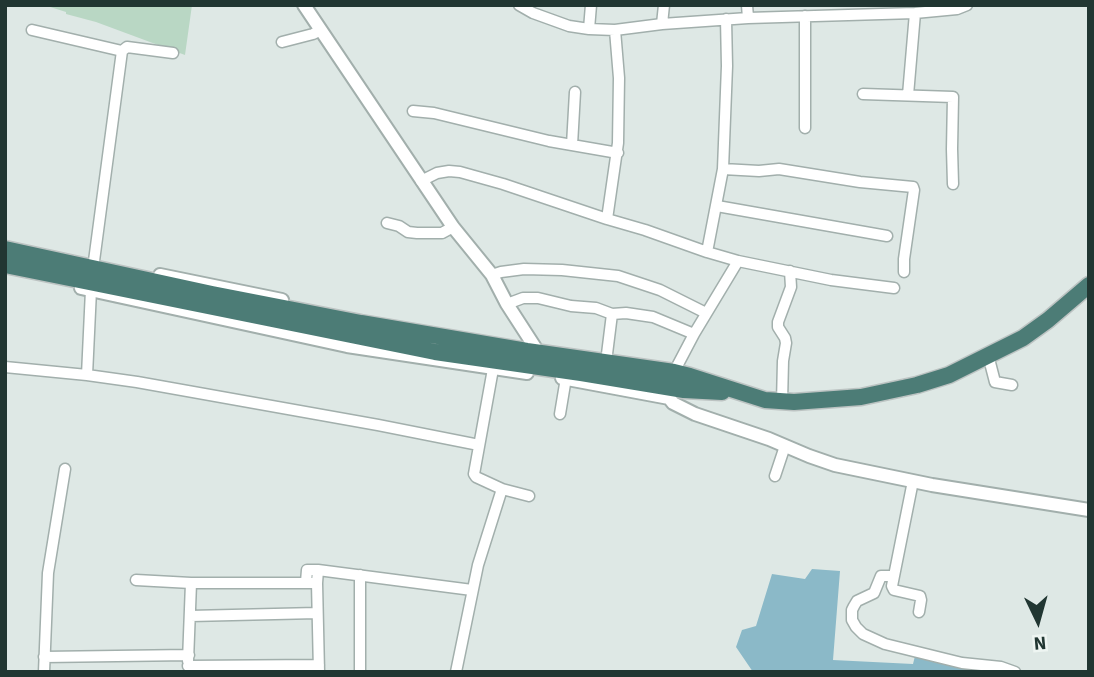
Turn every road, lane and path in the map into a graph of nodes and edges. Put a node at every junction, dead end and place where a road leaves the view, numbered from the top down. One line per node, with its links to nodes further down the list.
1 (304, 5): 15 (street)
2 (591, 5): 13 (street)
3 (664, 5): 12 (street)
4 (747, 5): 10 (street)
5 (967, 5): 8 (street)
6 (520, 6): 13 (street)
7 (817, 10): 8 (street); 9 (street)
8 (915, 13): 22 (street)
9 (805, 16): 10 (street); 24 (street)
10 (748, 18): 11 (street)
11 (726, 19): 12 (street); 27 (street)
12 (662, 24): 16 (street)
13 (589, 29): 16 (street)
14 (32, 30): 18 (street)
15 (321, 30): 17 (street); 28 (street)
16 (615, 30): 26 (street)
17 (282, 42)
18 (122, 51): 19 (street); 38 (street)
19 (173, 54)
20 (575, 92): 25 (street)
21 (863, 94): 22 (street)
22 (908, 95): 29 (street)
23 (413, 111): 25 (street)
24 (806, 128)
25 (572, 145): 26 (street)
26 (618, 153): 31 (street)
27 (723, 169): 30 (street); 43 (street)
28 (422, 181): 31 (street); 33 (street)
29 (953, 184)
30 (717, 206): 34 (street); 37 (street)
31 (607, 219): 37 (street)
32 (387, 223): 33 (street)
33 (453, 228): 44 (street)
34 (887, 236)
35 (5, 242): 38 (street)
36 (5, 249): 52 (highway)
37 (707, 252): 39 (street)
38 (94, 261): 52 (street)
39 (738, 261): 41 (street); 49 (street)
40 (5, 265): 60 (highway)
41 (790, 271): 46 (street); 61 (street)
42 (5, 272): 47 (street)
43 (904, 272)
44 (492, 275): 48 (street); 49 (street)
45 (1089, 285): 53 (highway)
46 (894, 288)
47 (91, 290): 56 (street); 57 (street)
48 (507, 304): 50 (street); 52 (street)
49 (706, 313): 51 (street)
50 (612, 314): 51 (street); 54 (street)
51 (694, 334): 60 (street)
52 (536, 349): 54 (highway)
53 (994, 352): 59 (street); 61 (highway)
54 (606, 362): 60 (highway)
55 (5, 367): 57 (street)
56 (493, 369): 58 (street); 63 (street)
57 (87, 375): 63 (street)
58 (566, 378): 60 (street); 62 (street)
59 (1013, 385)
60 (671, 386): 61 (highway); 64 (street)
61 (782, 402)
62 (560, 414)
63 (479, 446): 68 (street)
64 (785, 446): 66 (street); 67 (street)
65 (65, 469): 83 (street)
66 (775, 476)
67 (913, 481): 70 (street); 73 (street)
68 (502, 489): 69 (street); 78 (street)
69 (529, 496)
70 (1089, 510)
71 (318, 570): 72 (street); 75 (street); 77 (street)
72 (360, 575): 78 (street); 87 (street)
73 (894, 576): 79 (street); 89 (street)
74 (136, 580): 76 (street)
75 (306, 582): 76 (street); 77 (street)
76 (191, 583): 81 (street)
77 (317, 583): 80 (street)
78 (472, 590): 88 (street)
79 (919, 612)
80 (317, 613): 81 (street); 84 (street)
81 (190, 616): 82 (street)
82 (189, 655): 83 (street); 85 (street)
83 (44, 657): 86 (street)
84 (319, 668): 85 (street)
85 (188, 669)
86 (44, 672)
87 (360, 672)
88 (456, 672)
89 (1015, 672)

